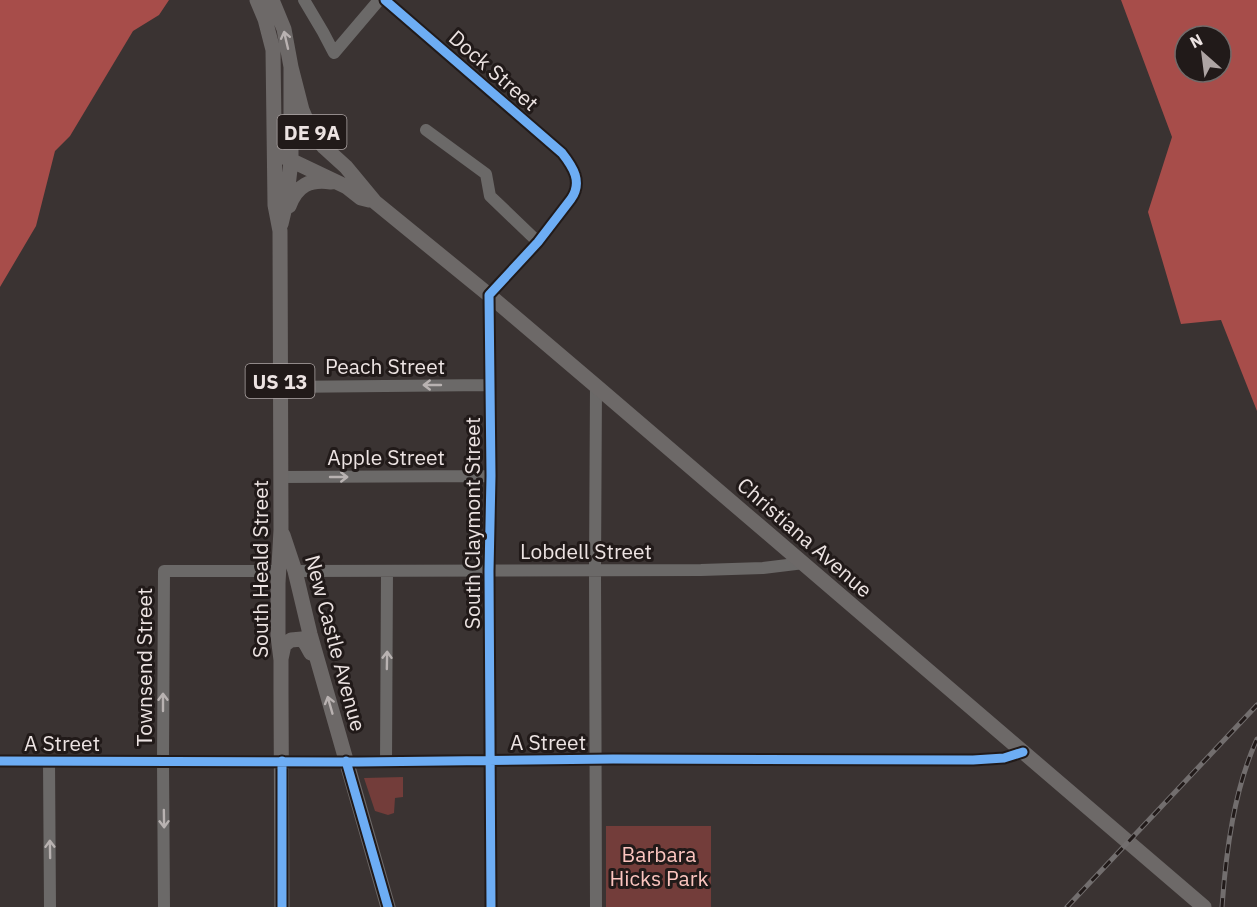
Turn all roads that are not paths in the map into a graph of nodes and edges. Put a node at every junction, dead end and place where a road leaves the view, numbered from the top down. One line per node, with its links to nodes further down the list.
1 (257, 0): 8 (main road, South Heald Street / US 13)
2 (272, 0): 6 (main road, South Heald Street / US 13, one-way to 2)
3 (304, 0): 4 (street)
4 (379, 0)
5 (385, 0): 14 (street, Dock Street)
6 (291, 67): 9 (main road, South Heald Street / US 13); 10 (main road, DE 9A)
7 (426, 130): 14 (street)
8 (273, 151): 9 (main road, Christiana Avenue / DE 9A); 13 (main road, South Heald Street / US 13)
9 (292, 156): 10 (main road, Christiana Avenue); 11 (main road, Christiana Avenue / DE 9A); 13 (main road, South Heald Street / US 13)
10 (359, 182): 12 (main road, Christiana Avenue / DE 9A)
11 (338, 183): 12 (main road, Christiana Avenue / DE 9A); 13 (main road)
12 (375, 202): 15 (main road, Christiana Avenue / DE 9A)
13 (280, 231): 18 (main road, South Heald Street / US 13)
14 (538, 242): 15 (street)
15 (489, 295): 16 (street, South Claymont Street); 17 (main road, Christiana Avenue / DE 9A)
16 (490, 385): 18 (street, Peach Street, one-way to 18); 19 (street, South Claymont Street)
17 (596, 386): 22 (main road, Christiana Avenue / DE 9A); 24 (street)
18 (280, 387): 20 (main road, South Heald Street / US 13)
19 (491, 476): 20 (street, Apple Street, one-way to 19); 23 (street, South Claymont Street)
20 (281, 477): 21 (main road, South Heald Street / US 13)
21 (281, 530): 25 (main road, South Heald Street / US 13); 26 (main road, New Castle Avenue / US 13)
22 (804, 563): 24 (street, Lobdell Street); 30 (main road, Christiana Avenue / DE 9A)
23 (489, 570): 24 (street, Lobdell Street); 27 (street, Lobdell Street); 32 (street, South Claymont Street)
24 (595, 570): 33 (street)
25 (278, 571): 28 (main road, South Heald Street / US 13); 36 (street, Townsend Street, one-way to 25)
26 (295, 571): 27 (street, Lobdell Street); 29 (main road, New Castle Avenue / US 13)
27 (387, 571): 31 (street, one-way to 27)
28 (280, 660): 29 (main road); 37 (main road, South Heald Street / US 13)
29 (320, 669): 38 (main road, New Castle Avenue / US 13, one-way to 29)
30 (1023, 752): 33 (street, A Street); 45 (main road, Christiana Avenue / DE 9A)
31 (386, 760): 32 (street, A Street); 38 (street, A Street)
32 (490, 760): 33 (street, A Street); 43 (street, South Claymont Street)
33 (596, 760): 44 (street)
34 (0, 761): 35 (street, A Street)
35 (49, 761): 36 (street, A Street); 39 (street, one-way to 35)
36 (163, 761): 37 (street, A Street); 40 (street, Townsend Street, one-way to 40)
37 (282, 761): 38 (street, A Street); 41 (main road, South Heald Street / US 13)
38 (346, 761): 42 (main road, New Castle Avenue / US 13)
39 (50, 907)
40 (164, 907)
41 (282, 907)
42 (388, 907)
43 (491, 907)
44 (596, 907)
45 (1204, 907)

